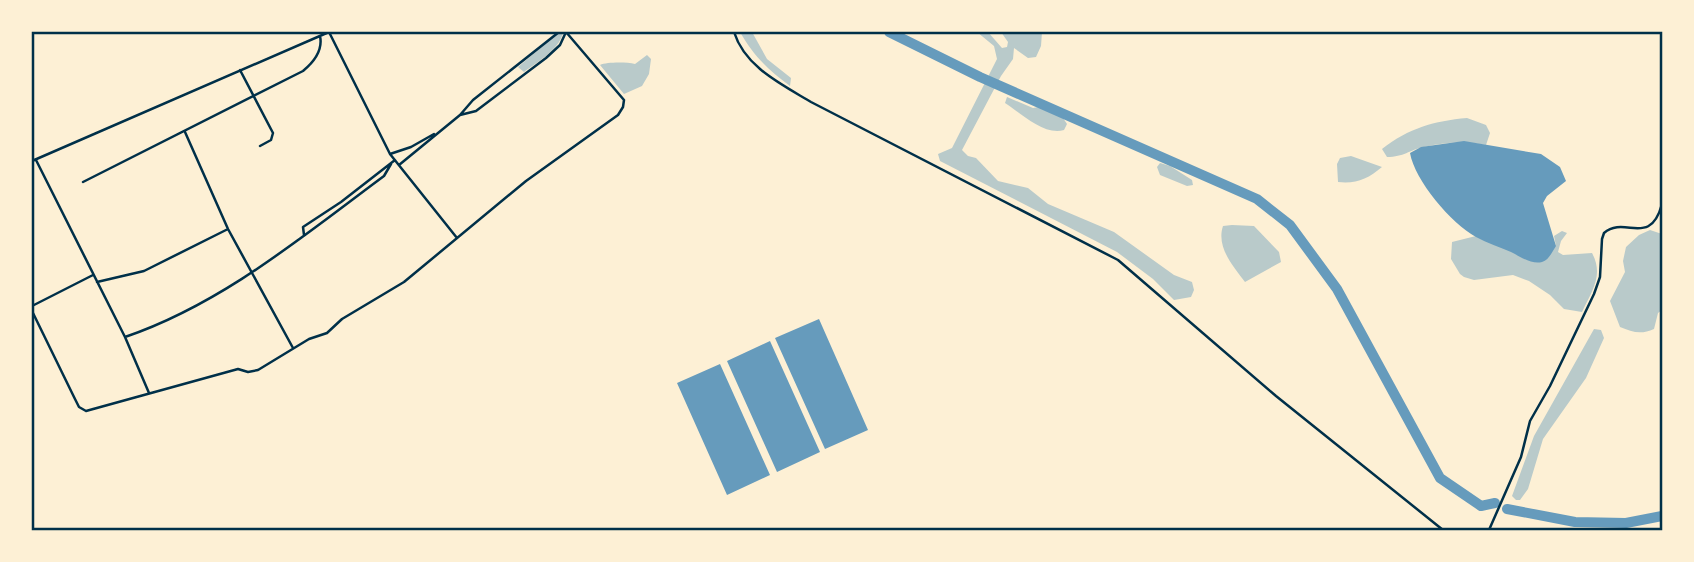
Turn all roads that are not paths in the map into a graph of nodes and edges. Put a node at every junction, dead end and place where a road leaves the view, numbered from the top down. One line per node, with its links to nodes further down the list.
1 (329, 32): 5 (street); 12 (street)
2 (559, 32): 8 (street)
3 (566, 32): 8 (street); 21 (street)
4 (734, 32): 30 (street)
5 (320, 36): 6 (street); 7 (street)
6 (240, 70): 7 (street); 13 (street)
7 (253, 95): 9 (street); 11 (street)
8 (460, 115): 10 (street)
9 (185, 131): 17 (street); 19 (street)
10 (434, 134): 12 (street); 16 (street)
11 (260, 146)
12 (390, 154): 14 (street)
13 (34, 160): 23 (street)
14 (395, 160): 15 (street); 16 (street)
15 (391, 164): 20 (street); 20 (street)
16 (400, 165): 21 (street)
17 (83, 182)
18 (1662, 204): 31 (street)
19 (228, 229): 22 (street); 24 (street)
20 (304, 236): 22 (street)
21 (457, 239): 28 (street)
22 (251, 271): 27 (street); 28 (street)
23 (93, 275): 24 (street); 25 (street)
24 (97, 282): 27 (street)
25 (32, 306)
26 (32, 311): 29 (street)
27 (125, 337): 29 (street)
28 (293, 348): 29 (street)
29 (149, 393)
30 (1443, 530)
31 (1489, 530)

